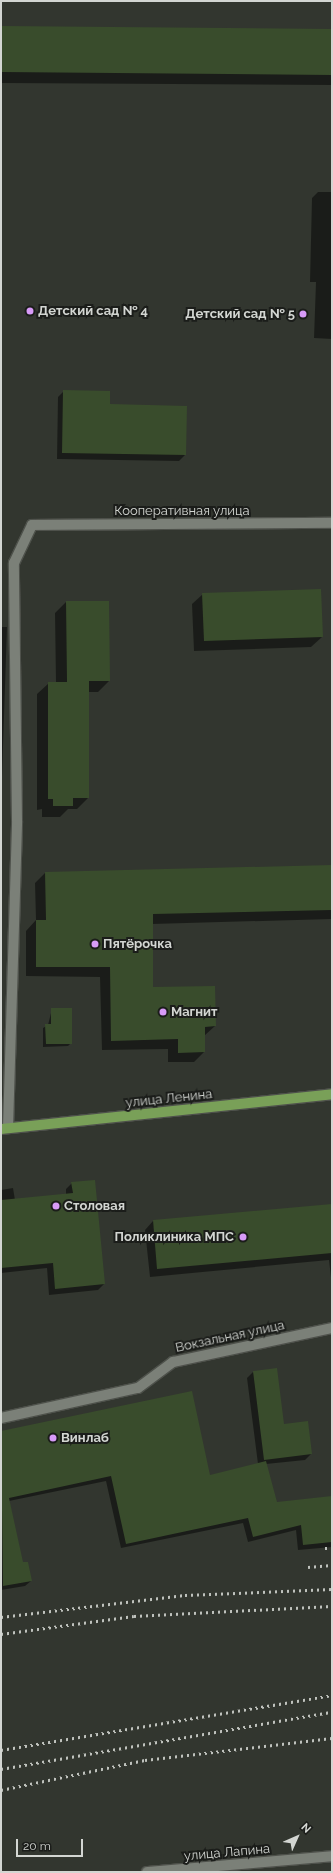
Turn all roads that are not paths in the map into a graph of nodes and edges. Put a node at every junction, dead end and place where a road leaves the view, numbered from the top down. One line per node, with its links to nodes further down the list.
1 (332, 523): 3 (street, Кооперативная улица)
2 (332, 1094): 3 (main road, улица Ленина)
3 (4, 1129)
4 (332, 1328): 5 (street, Вокзальная улица)
5 (1, 1418)
6 (332, 1856): 7 (street, улица Лапина)
7 (147, 1872)

